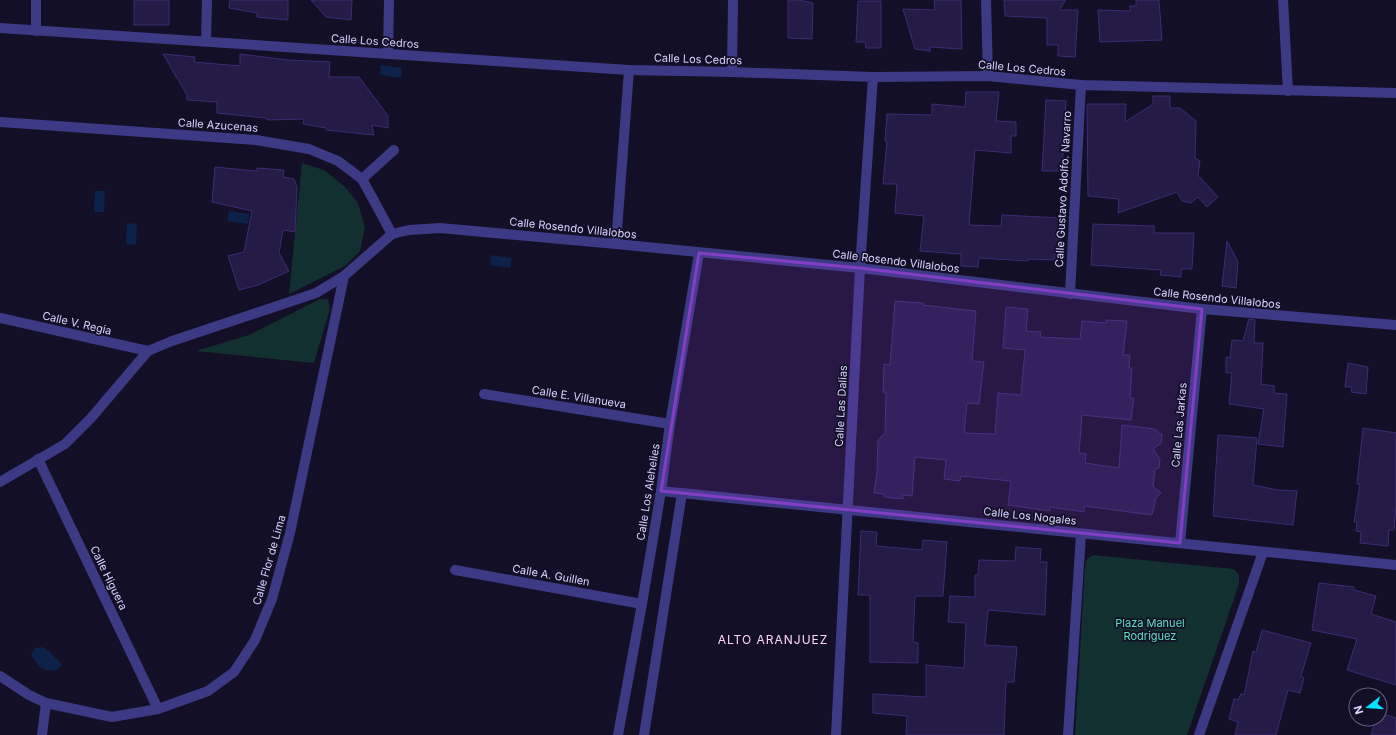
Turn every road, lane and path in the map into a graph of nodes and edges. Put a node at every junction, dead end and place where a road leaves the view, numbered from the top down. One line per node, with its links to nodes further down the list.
1 (36, 0): 8 (street)
2 (207, 0): 9 (street)
3 (389, 0): 10 (street)
4 (733, 0): 12 (street)
5 (986, 0): 13 (street)
6 (1283, 0): 16 (street)
7 (0, 28): 8 (street, Calle Los Cedros)
8 (36, 30): 9 (street, Calle Los Cedros)
9 (206, 41): 10 (street, Calle Los Cedros)
10 (388, 54): 11 (street, Calle Los Cedros)
11 (629, 70): 12 (street, Calle Los Cedros); 22 (street)
12 (732, 72): 14 (street, Calle Los Cedros)
13 (988, 76): 14 (street, Calle Los Cedros); 15 (street, Calle Los Cedros)
14 (873, 78): 24 (street, Calle Las Dalias)
15 (1081, 85): 16 (street, Calle Los Cedros); 26 (street, Calle Gustavo Adolfo. Navarro)
16 (1288, 91): 17 (street, Calle Los Cedros)
17 (1396, 93)
18 (0, 122): 20 (street, Calle Azucenas)
19 (394, 150): 20 (street)
20 (362, 179): 21 (street, Calle Azucenas)
21 (392, 234): 22 (street, Calle Rosendo Villalobos); 25 (street)
22 (616, 244): 23 (street, Calle Rosendo Villalobos)
23 (699, 253): 24 (street, Calle Rosendo Villalobos); 32 (street, Calle Los Alehelies)
24 (860, 268): 26 (street, Calle Rosendo Villalobos); 37 (street, Calle Las Dalias)
25 (344, 276): 30 (street); 46 (street, Calle Flor de Lima)
26 (1070, 294): 27 (street, Calle Rosendo Villalobos)
27 (1202, 309): 29 (street, Calle Rosendo Villalobos); 39 (street, Calle Las Jarkas)
28 (0, 318): 30 (street, Calle V. Regia)
29 (1396, 325)
30 (148, 351): 33 (street)
31 (484, 394): 32 (street, Calle E. Villanueva)
32 (670, 424): 35 (street, Calle Los Alehelies)
33 (38, 459): 34 (street); 46 (street, Calle Higuera)
34 (0, 482)
35 (661, 491): 36 (street, Calle Los Nogales); 43 (street, Calle Los Alehelies)
36 (682, 493): 37 (street, Calle Los Nogales); 49 (street)
37 (848, 510): 38 (street, Calle Los Nogales); 50 (street, Calle Las Dalias)
38 (1081, 534): 39 (street, Calle Los Nogales); 51 (street)
39 (1180, 543): 40 (street, Calle Los Nogales)
40 (1262, 552): 41 (street, Calle Los Nogales); 52 (street)
41 (1396, 565)
42 (455, 570): 43 (street, Calle A. Guillen)
43 (642, 604): 48 (street, Calle Los Alehelies)
44 (0, 676): 45 (street, Calle Flor de Lima)
45 (46, 703): 46 (street, Calle Flor de Lima); 47 (street)
46 (158, 709)
47 (42, 735)
48 (618, 735)
49 (644, 735)
50 (836, 735)
51 (1068, 735)
52 (1199, 735)

